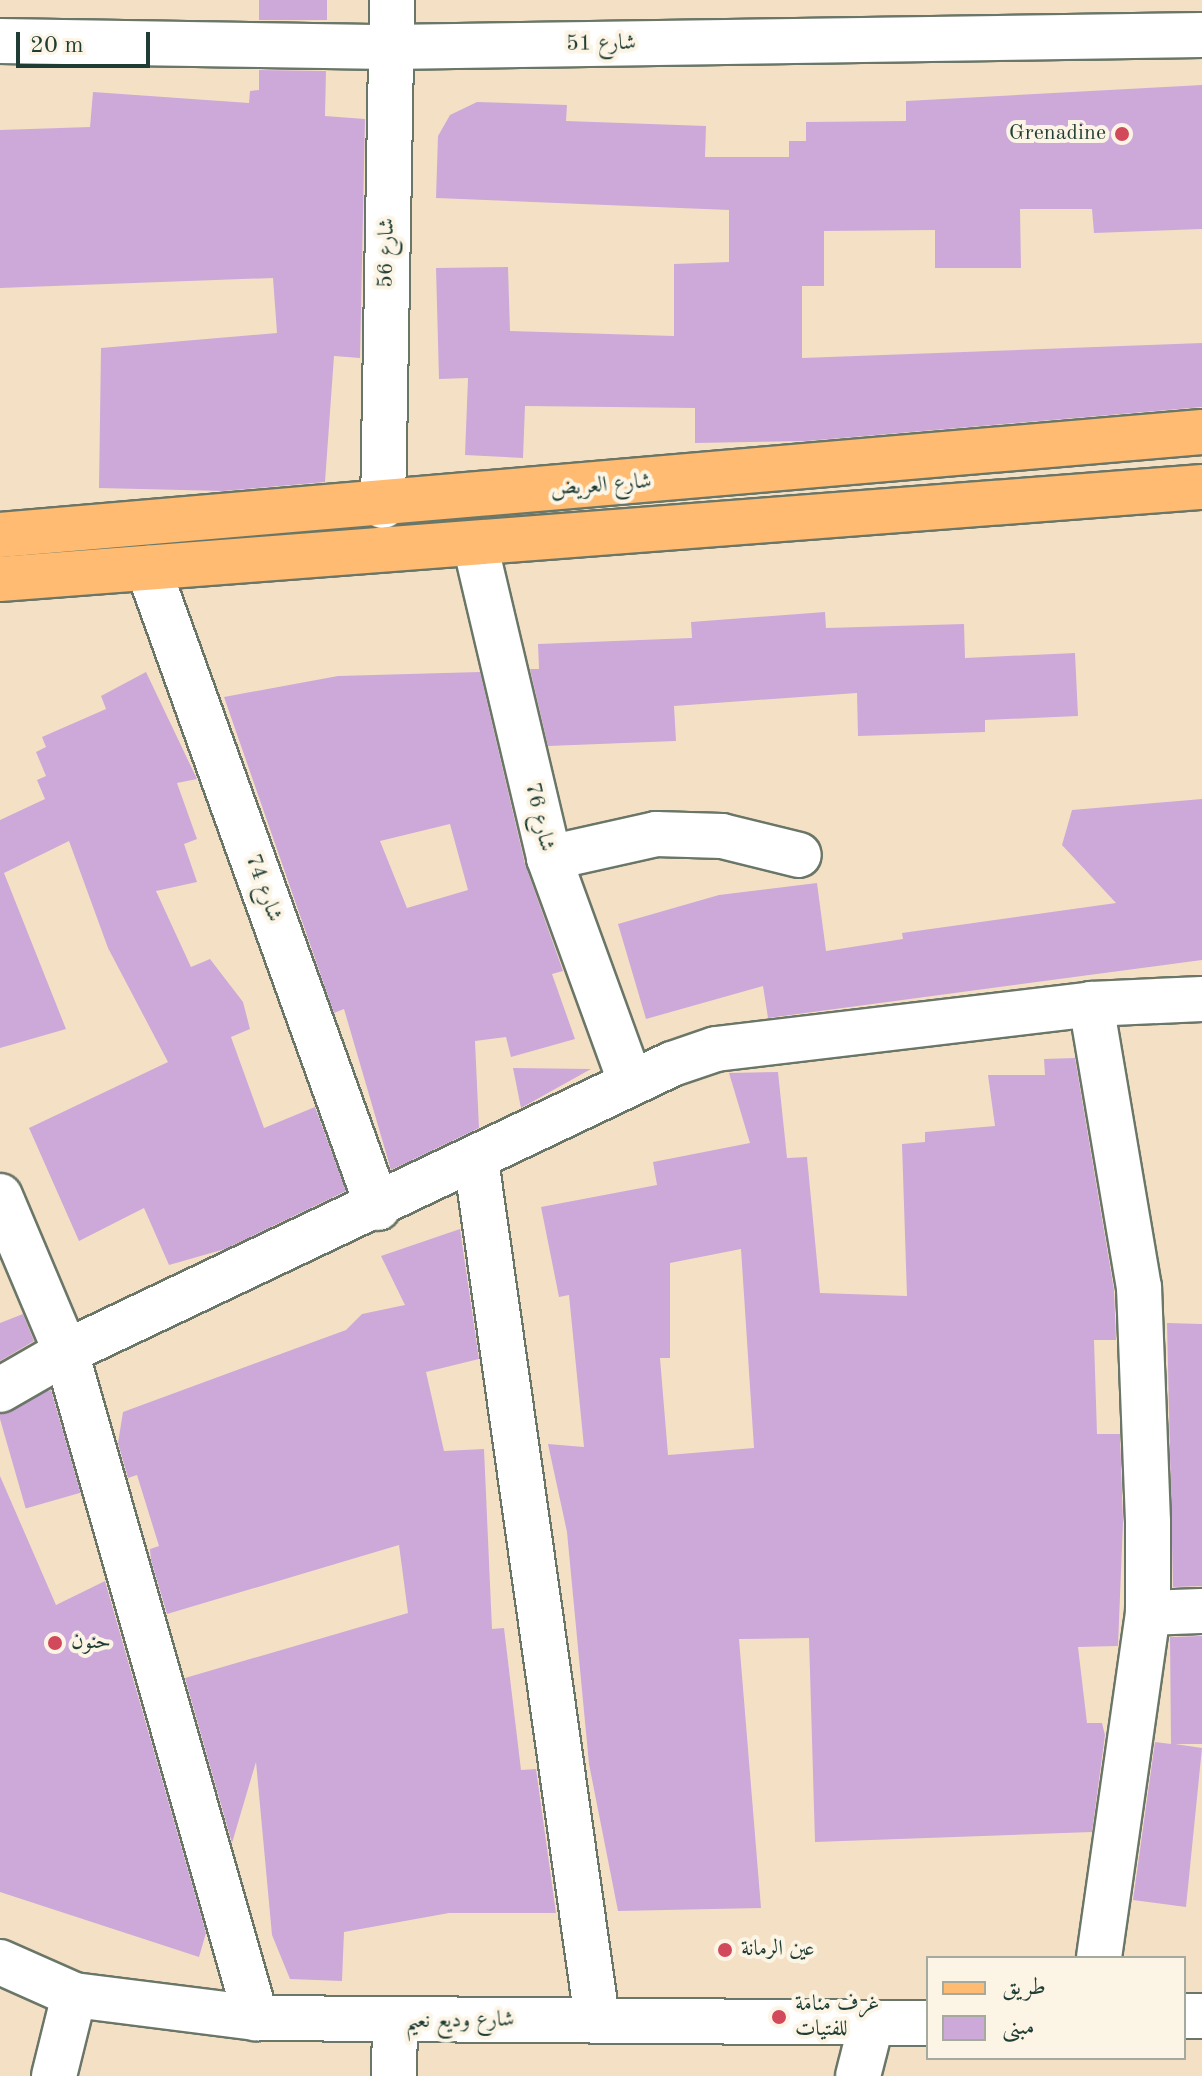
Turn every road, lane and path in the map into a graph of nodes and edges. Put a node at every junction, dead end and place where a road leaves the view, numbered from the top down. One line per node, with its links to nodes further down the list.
1 (392, 0): 6 (street, شارع 56)
2 (1199, 0): 3 (street)
3 (1202, 17)
4 (1202, 35): 6 (street, شارع 51)
5 (0, 41): 6 (street, شارع 51)
6 (390, 47): 9 (street, شارع 56)
7 (1202, 432): 9 (main road, شارع العريض)
8 (1202, 487): 11 (main road)
9 (383, 506): 10 (main road, شارع العريض)
10 (0, 535)
11 (475, 544): 12 (main road); 15 (street, شارع 76)
12 (148, 568): 13 (main road); 21 (street, شارع 74)
13 (0, 579)
14 (799, 855): 15 (street)
15 (549, 858): 18 (street, شارع 76)
16 (1202, 999): 17 (street)
17 (1091, 1004): 18 (street); 25 (street)
18 (630, 1081): 19 (street)
19 (476, 1160): 21 (street); 30 (street)
20 (0, 1196): 22 (street)
21 (378, 1208): 22 (street)
22 (66, 1352): 23 (street); 29 (street)
23 (0, 1390)
24 (1202, 1611): 25 (street)
25 (1148, 1613): 26 (street)
26 (1099, 1956)
27 (0, 1962): 28 (street, شارع وديع نعيم)
28 (74, 1995): 29 (street, شارع وديع نعيم); 34 (street)
29 (256, 2018): 31 (street, شارع وديع نعيم)
30 (597, 2019): 31 (street, شارع وديع نعيم); 33 (street, شارع وديع نعيم)
31 (395, 2022): 35 (street)
32 (926, 2023): 33 (street, شارع وديع نعيم)
33 (871, 2025): 36 (street)
34 (54, 2076)
35 (394, 2076)
36 (858, 2076)

